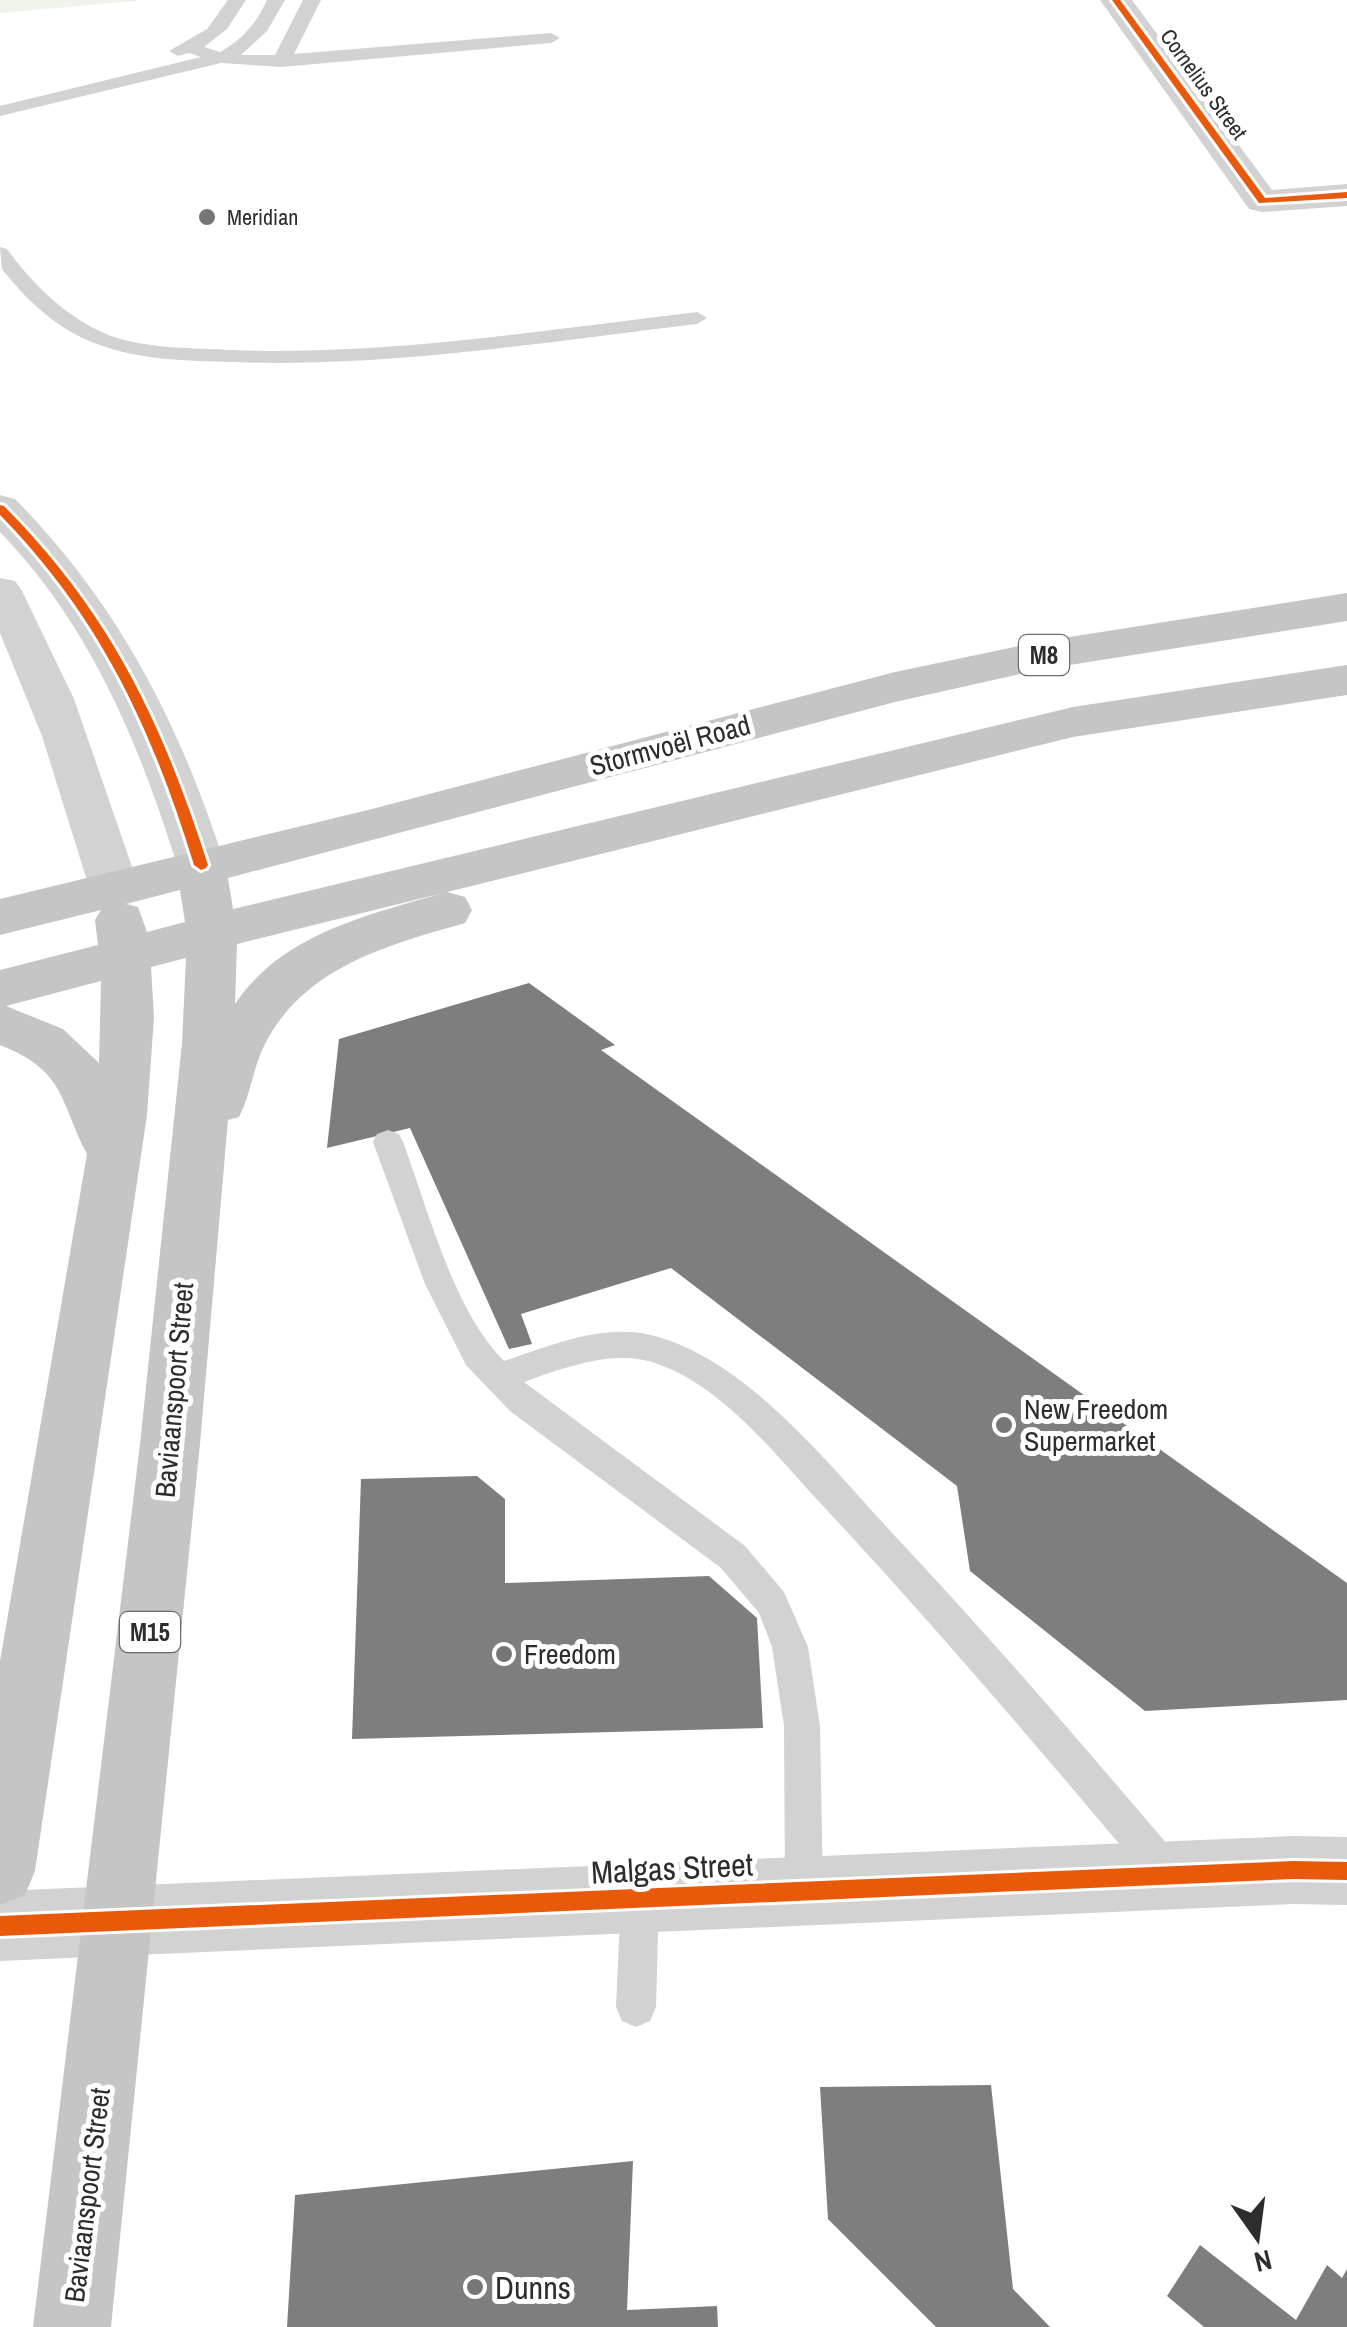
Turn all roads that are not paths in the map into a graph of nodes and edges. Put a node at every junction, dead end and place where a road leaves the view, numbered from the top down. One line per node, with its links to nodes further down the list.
1 (237, 0): 6 (lane)
2 (276, 0): 7 (lane)
3 (312, 0): 8 (lane)
4 (1116, 0): 11 (street, Cornelius Street)
5 (552, 38): 8 (lane)
6 (190, 48): 7 (lane); 9 (lane)
7 (221, 58): 8 (lane); 10 (lane)
8 (282, 62)
9 (0, 95)
10 (0, 112)
11 (1347, 195)
12 (0, 253): 13 (lane)
13 (697, 318)
14 (0, 508): 19 (street, Baviaanspoort Street)
15 (0, 591): 20 (street)
16 (1347, 607): 19 (main road, Stormvoël Road / M8)
17 (1347, 680): 18 (main road)
18 (780, 796): 22 (main road); 28 (main road)
19 (200, 865): 20 (main road, Stormvoël Road / M8); 22 (main road, Baviaanspoort Street / M15)
20 (114, 887): 21 (main road, Stormvoël Road / M8); 23 (main road)
21 (0, 917)
22 (212, 935): 23 (main road); 28 (main road, Baviaanspoort Street / M15)
23 (126, 956): 24 (main road); 27 (main road)
24 (0, 989)
25 (0, 1024): 27 (main road)
26 (388, 1142): 29 (lane)
27 (112, 1154): 30 (main road)
28 (193, 1191): 35 (main road, Baviaanspoort Street / M15)
29 (496, 1378): 32 (lane); 33 (lane)
30 (0, 1871)
31 (1347, 1871): 32 (street, Malgas Street)
32 (1168, 1875): 33 (street, Malgas Street)
33 (804, 1889): 34 (street, Malgas Street)
34 (640, 1896): 35 (street, Malgas Street); 37 (lane)
35 (118, 1922): 36 (street, Malgas Street); 38 (main road, Baviaanspoort Street / M15)
36 (0, 1926)
37 (636, 2006)
38 (72, 2327)

